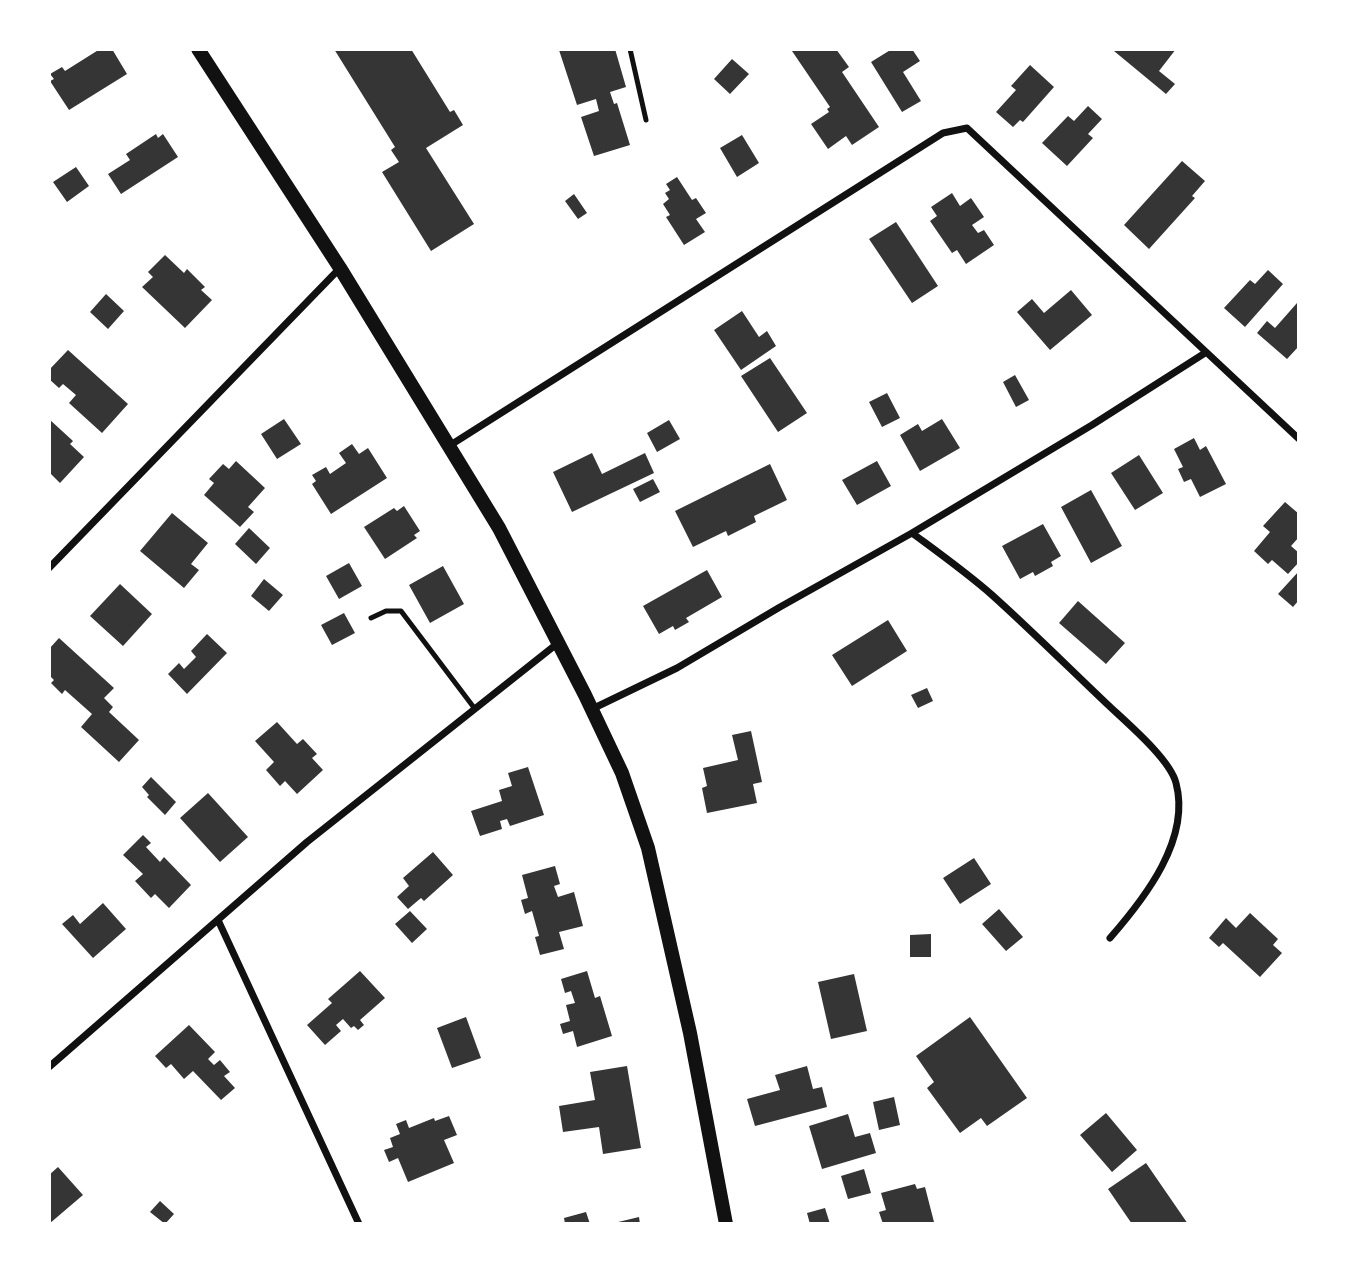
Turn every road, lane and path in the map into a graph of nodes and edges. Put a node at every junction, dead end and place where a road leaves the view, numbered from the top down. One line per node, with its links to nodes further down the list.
1 (198, 49): 4 (main road)
2 (630, 49): 3 (lane)
3 (646, 120)
4 (340, 268): 7 (main road); 9 (street)
5 (1205, 353): 6 (street); 7 (street); 8 (street)
6 (1299, 439)
7 (448, 446): 11 (main road)
8 (912, 533): 13 (street); 15 (street)
9 (49, 568)
10 (371, 618): 12 (lane)
11 (558, 643): 12 (street); 13 (main road)
12 (475, 709): 14 (street)
13 (592, 709): 18 (main road)
14 (218, 920): 16 (street); 17 (street)
15 (1110, 938)
16 (49, 1066)
17 (359, 1224)
18 (726, 1224)

